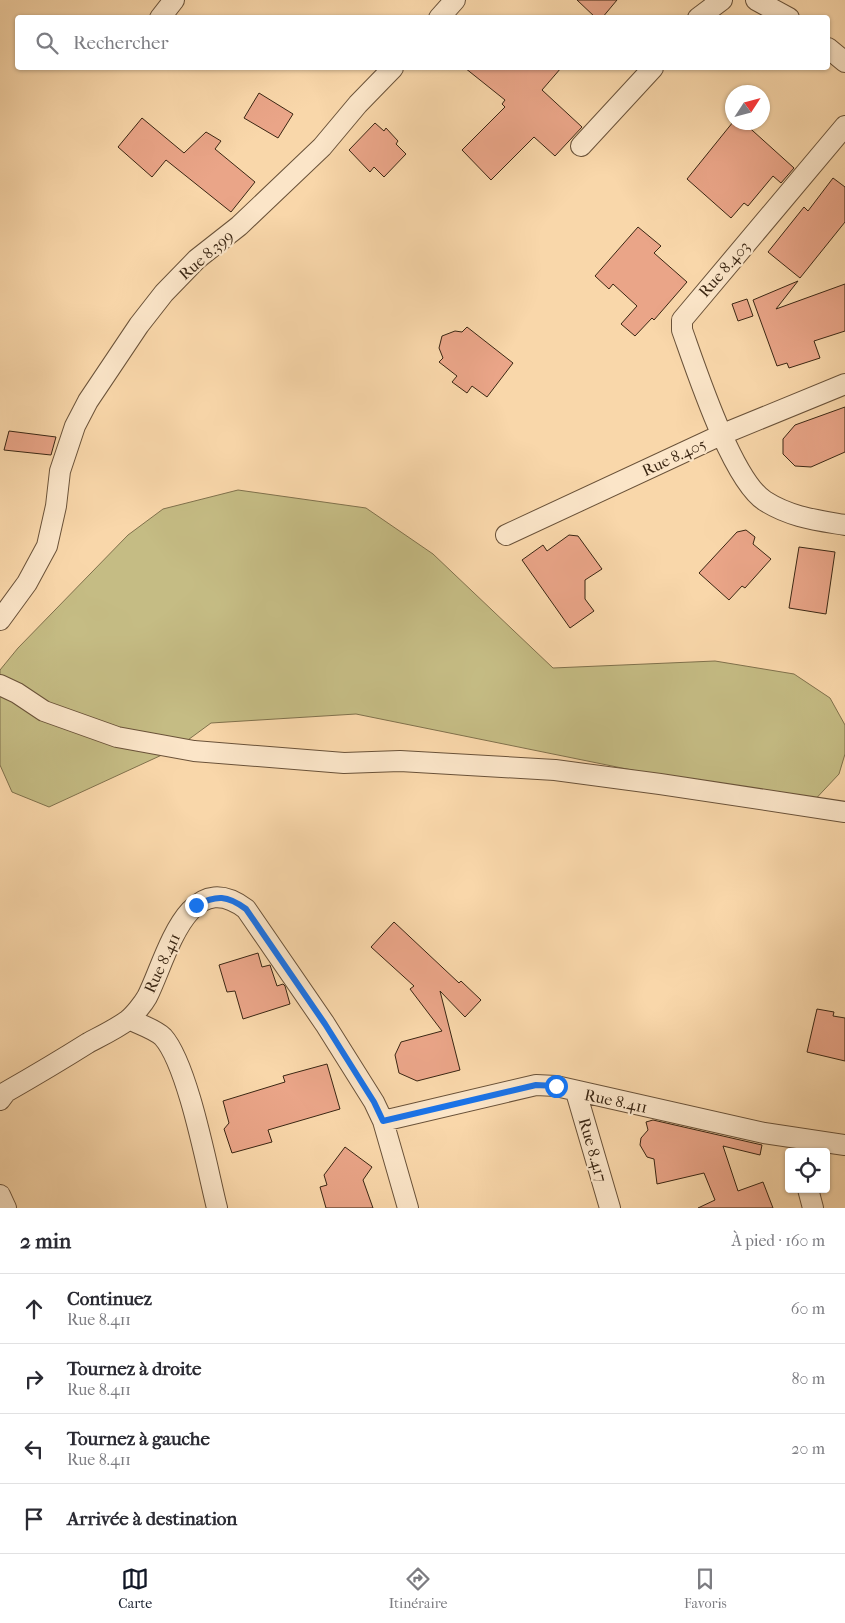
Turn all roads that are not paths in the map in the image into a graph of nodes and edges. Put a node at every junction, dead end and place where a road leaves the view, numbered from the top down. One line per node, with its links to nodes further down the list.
1 (174, 0): 5 (street)
2 (455, 0): 6 (street)
3 (722, 0): 7 (street)
4 (756, 0): 8 (street)
5 (162, 15)
6 (442, 15)
7 (702, 15)
8 (784, 15)
9 (830, 50): 10 (street)
10 (845, 62)
11 (391, 70): 19 (street, Rue 8.399)
12 (651, 70): 14 (street)
13 (845, 126): 16 (street, Rue 8.403)
14 (581, 146)
15 (845, 384): 16 (street, Rue 8.405)
16 (722, 434): 17 (street); 18 (street, Rue 8.405)
17 (845, 525)
18 (506, 535)
19 (0, 620)
20 (0, 685): 21 (street)
21 (845, 812)
22 (128, 1019): 24 (street, Rue 8.411); 25 (street, Rue 8.411); 31 (street)
23 (576, 1092): 25 (street, Rue 8.411); 26 (street, Rue 8.411); 33 (street, Rue 8.417)
24 (0, 1100)
25 (383, 1121): 32 (street)
26 (797, 1145): 27 (street, Rue 8.411)
27 (845, 1145)
28 (809, 1193): 34 (street)
29 (0, 1195): 30 (street)
30 (6, 1208)
31 (217, 1208)
32 (408, 1208)
33 (610, 1208)
34 (813, 1208)

